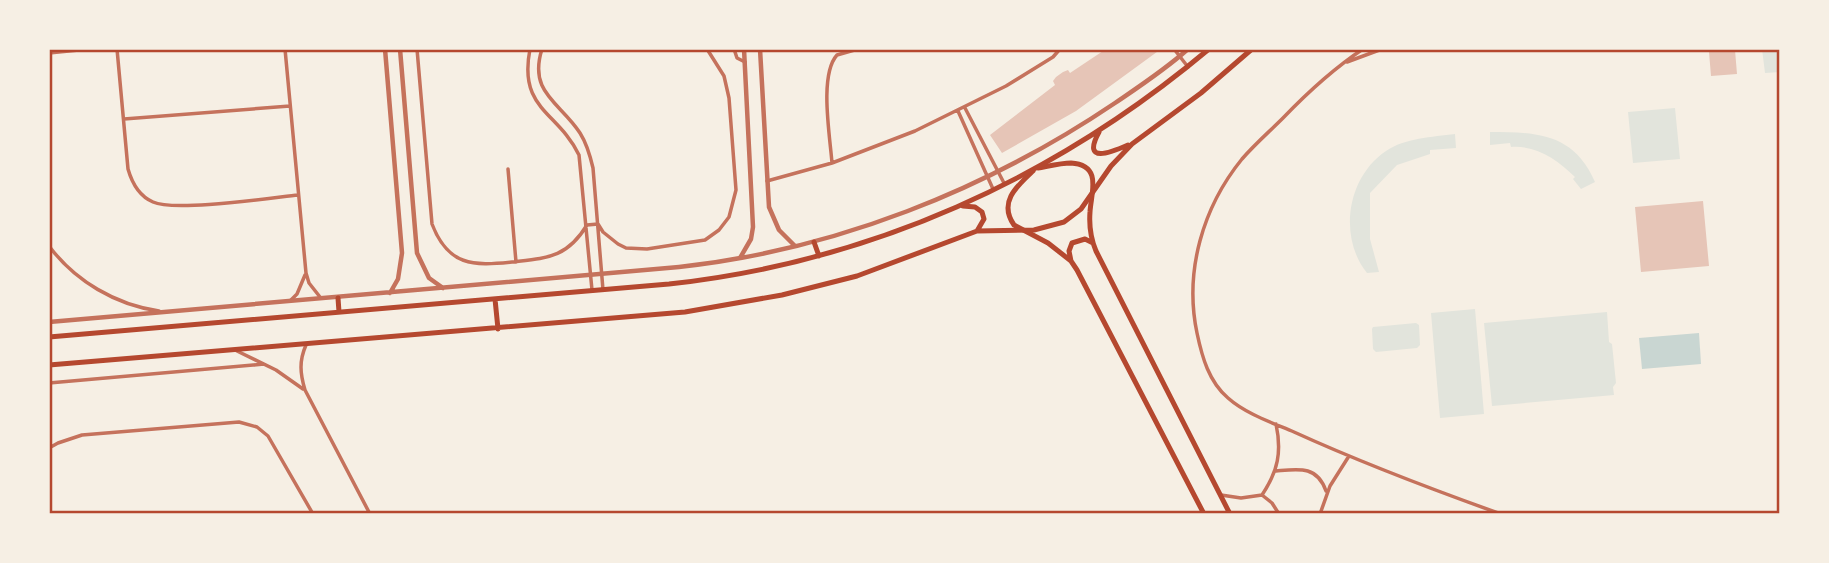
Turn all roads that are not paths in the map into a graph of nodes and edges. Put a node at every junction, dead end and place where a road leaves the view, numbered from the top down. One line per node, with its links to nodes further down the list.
1 (89, 49): 21 (street)
2 (117, 49): 29 (street)
3 (285, 49): 26 (street)
4 (384, 49): 63 (street)
5 (400, 49): 60 (street)
6 (417, 49): 55 (street)
7 (530, 49): 46 (street)
8 (542, 49): 45 (street)
9 (707, 49): 45 (street)
10 (734, 49): 23 (street)
11 (744, 49): 23 (street)
12 (760, 49): 39 (street)
13 (858, 49): 34 (street)
14 (1060, 49): 27 (street)
15 (1174, 49): 22 (street)
16 (1187, 49): 22 (street)
17 (1209, 49): 25 (main road)
18 (1252, 49): 31 (main road)
19 (1363, 49): 24 (street)
20 (1382, 49): 24 (street)
21 (49, 53)
22 (1180, 57): 25 (street); 37 (street)
23 (744, 62): 54 (street)
24 (1342, 63): 80 (street)
25 (1188, 66): 30 (main road)
26 (290, 106): 29 (street); 43 (street)
27 (965, 108): 28 (street); 32 (street)
28 (958, 111): 33 (street); 34 (street)
29 (123, 119): 43 (street)
30 (1100, 130): 31 (main road); 36 (main road)
31 (1132, 144): 42 (main road)
32 (989, 155): 33 (street); 37 (street)
33 (981, 159): 38 (street)
34 (832, 163): 39 (street)
35 (508, 169): 55 (street)
36 (1035, 169): 40 (main road); 42 (main road); 47 (main road)
37 (998, 171): 38 (street); 40 (street)
38 (988, 176): 41 (street); 49 (street)
39 (766, 181): 52 (street)
40 (1005, 185): 41 (main road)
41 (994, 190): 44 (main road)
42 (1094, 192): 47 (main road); 50 (main road)
43 (298, 195): 57 (street)
44 (962, 206): 48 (main road); 53 (main road)
45 (598, 224): 46 (street); 58 (street)
46 (586, 225): 55 (street); 59 (street)
47 (1024, 229): 48 (main road); 56 (main road)
48 (976, 231): 72 (main road)
49 (814, 242): 52 (street); 53 (main road)
50 (1093, 243): 56 (main road); 85 (main road)
51 (49, 246): 68 (street)
52 (796, 247): 54 (street)
53 (819, 256): 62 (main road)
54 (739, 258): 58 (street)
55 (516, 261)
56 (1071, 261): 89 (main road)
57 (306, 273): 66 (street); 67 (street)
58 (601, 274): 59 (street); 62 (street)
59 (591, 275): 60 (street); 61 (street)
60 (444, 288): 63 (street)
61 (592, 290): 62 (main road); 65 (main road)
62 (603, 290)
63 (390, 293): 64 (street)
64 (338, 298): 66 (street); 69 (main road)
65 (495, 299): 69 (main road); 72 (main road)
66 (322, 300): 67 (street)
67 (289, 302): 68 (street)
68 (172, 312): 71 (street)
69 (339, 312): 73 (main road)
70 (49, 314): 71 (street)
71 (52, 322)
72 (498, 329): 74 (main road)
73 (49, 337)
74 (307, 344): 75 (main road); 79 (street)
75 (235, 350): 76 (street); 77 (main road)
76 (264, 364): 78 (street); 79 (street)
77 (49, 365)
78 (49, 383)
79 (305, 390): 88 (street)
80 (1276, 424): 82 (street); 83 (street)
81 (49, 448): 87 (street)
82 (1349, 456): 84 (street); 93 (street)
83 (1276, 471): 84 (street); 86 (street)
84 (1326, 493): 92 (street)
85 (1220, 495): 86 (street); 90 (main road)
86 (1262, 495): 91 (street)
87 (313, 514)
88 (369, 514)
89 (1204, 514)
90 (1230, 514)
91 (1279, 514)
92 (1320, 514)
93 (1501, 514)

